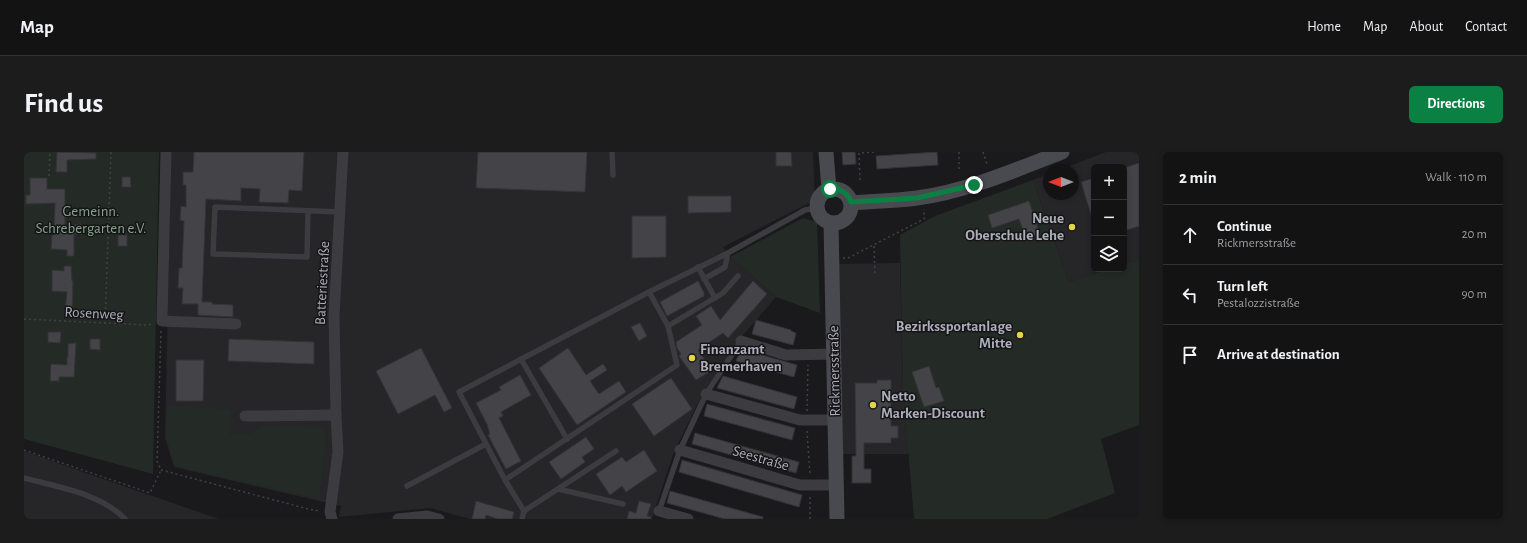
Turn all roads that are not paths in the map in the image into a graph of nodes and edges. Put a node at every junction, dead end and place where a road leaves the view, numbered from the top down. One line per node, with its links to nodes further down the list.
1 (166, 152): 19 (street)
2 (343, 152): 11 (street, Batteriestraße)
3 (612, 152): 6 (lane)
4 (826, 152): 7 (main road)
5 (1062, 152): 8 (main road)
6 (613, 175)
7 (829, 189): 8 (main road); 9 (main road)
8 (851, 202): 12 (main road)
9 (817, 208): 12 (main road); 13 (lane)
10 (308, 210): 10 (lane); 11 (lane)
11 (340, 212): 25 (street, Batteriestraße)
12 (831, 223): 22 (main road, Rickmersstraße)
13 (728, 253): 14 (lane); 16 (lane)
14 (698, 267): 16 (lane); 17 (lane)
15 (738, 276): 18 (lane)
16 (704, 279): 18 (lane)
17 (649, 292): 20 (lane); 23 (lane)
18 (715, 298): 20 (lane)
19 (236, 324)
20 (668, 326): 28 (lane)
21 (741, 341): 22 (street); 24 (lane)
22 (834, 354): 27 (main road, Rickmersstraße)
23 (521, 359): 28 (lane); 29 (lane)
24 (706, 394): 27 (street); 30 (lane)
25 (336, 415): 26 (street); 40 (street, Batteriestraße)
26 (245, 416)
27 (836, 420): 34 (main road, Rickmersstraße)
28 (567, 439): 33 (lane)
29 (486, 444): 33 (lane); 35 (lane)
30 (680, 450): 34 (street, Seestraße); 38 (lane)
31 (616, 451): 36 (lane)
32 (24, 478): 41 (lane)
33 (505, 480): 39 (lane)
34 (836, 485): 46 (main road, Rickmersstraße)
35 (406, 486)
36 (558, 489): 37 (lane); 39 (lane)
37 (623, 504)
38 (658, 510): 45 (street)
39 (524, 511): 44 (lane)
40 (331, 516)
41 (125, 519)
42 (398, 519): 43 (street)
43 (439, 519)
44 (522, 519)
45 (688, 519)
46 (837, 519)

